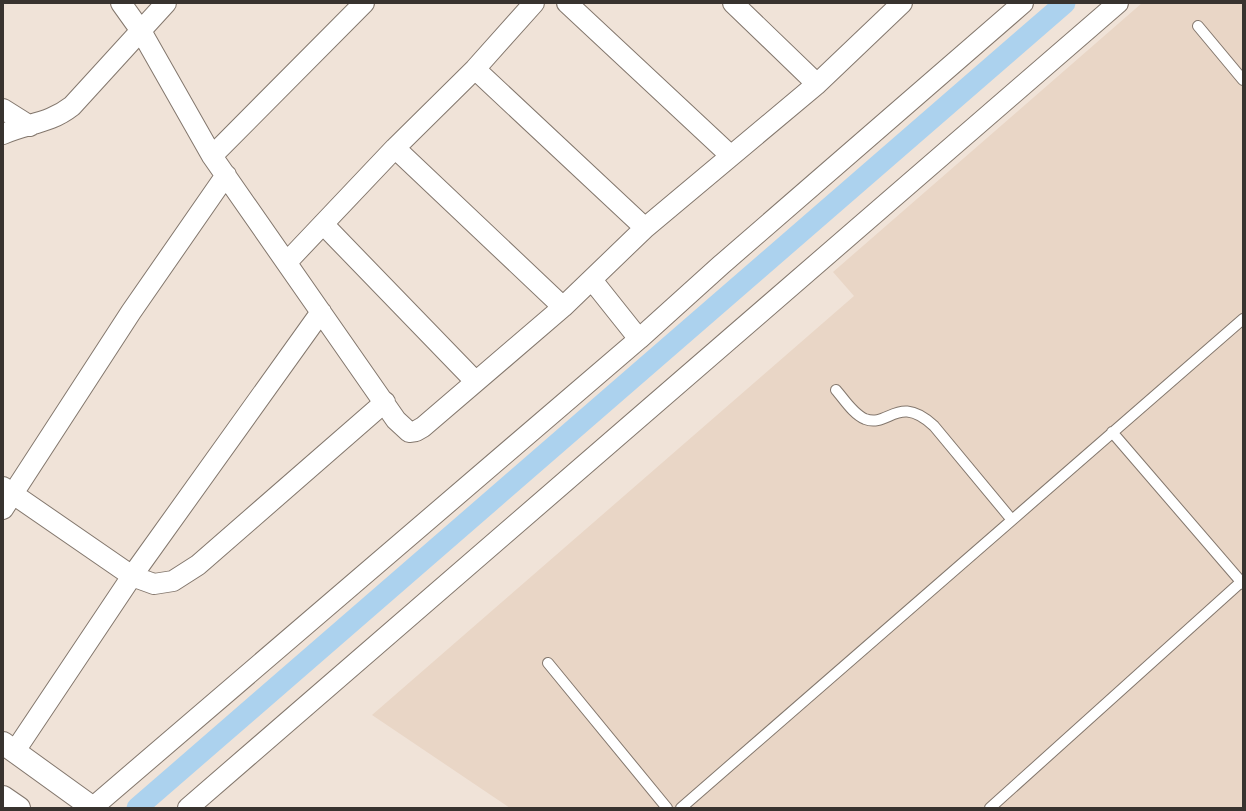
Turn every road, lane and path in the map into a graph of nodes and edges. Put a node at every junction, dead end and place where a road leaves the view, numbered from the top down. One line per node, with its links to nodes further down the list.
1 (121, 3): 11 (street)
2 (166, 3): 11 (street)
3 (364, 3): 19 (street)
4 (534, 3): 12 (street)
5 (567, 3): 20 (street)
6 (733, 3): 14 (street)
7 (902, 3): 14 (street)
8 (1023, 3): 29 (street)
9 (1118, 3): 43 (street)
10 (1198, 26): 13 (lane)
11 (141, 31): 16 (street); 19 (street)
12 (475, 68): 18 (street); 23 (street)
13 (1243, 80)
14 (817, 84): 20 (street)
15 (3, 109): 16 (street)
16 (30, 126): 17 (street)
17 (3, 134)
18 (395, 148): 22 (street); 26 (street)
19 (212, 156): 21 (street)
20 (731, 156): 23 (street)
21 (226, 175): 24 (street); 34 (street)
22 (323, 224): 24 (street); 30 (street)
23 (645, 228): 25 (street)
24 (287, 262): 27 (street)
25 (592, 280): 26 (street); 29 (street)
26 (562, 307): 30 (street)
27 (321, 312): 32 (street); 36 (street)
28 (1243, 319): 33 (lane)
29 (639, 339): 42 (street)
30 (475, 381): 32 (street)
31 (836, 390): 35 (lane)
32 (385, 402): 36 (street)
33 (1112, 432): 35 (lane); 37 (lane)
34 (6, 497): 36 (street)
35 (1012, 520): 45 (lane)
36 (132, 576): 39 (street)
37 (1242, 583): 46 (lane)
38 (548, 663): 44 (lane)
39 (9, 747): 42 (main road)
40 (3, 797): 41 (main road)
41 (19, 808)
42 (92, 808)
43 (188, 808)
44 (666, 808)
45 (681, 808)
46 (990, 808)

